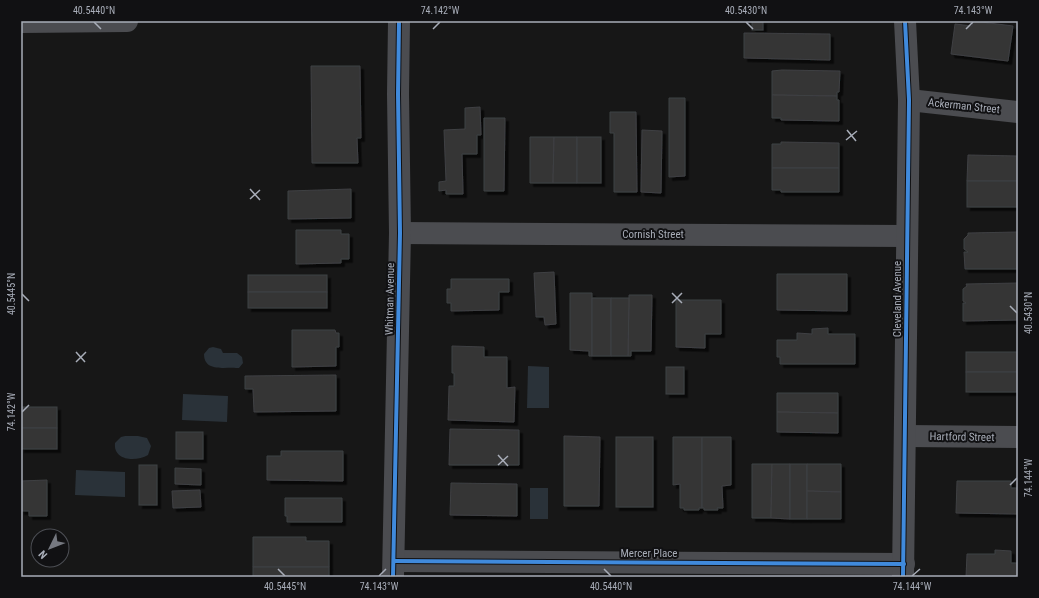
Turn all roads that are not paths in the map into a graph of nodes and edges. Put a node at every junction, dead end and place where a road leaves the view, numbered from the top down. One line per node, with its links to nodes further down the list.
1 (127, 21): 4 (street)
2 (399, 21): 7 (street, Whitman Avenue)
3 (905, 21): 5 (street, Cleveland Avenue)
4 (21, 22)
5 (909, 100): 6 (street, Ackerman Street); 8 (street, Cleveland Avenue)
6 (1018, 112)
7 (400, 233): 8 (street, Cornish Street); 11 (street, Whitman Avenue)
8 (907, 236): 9 (street, Cleveland Avenue)
9 (905, 436): 10 (street, Hartford Street); 12 (street, Cleveland Avenue)
10 (1018, 437)
11 (394, 569): 12 (street, Mercer Place)
12 (903, 570)

